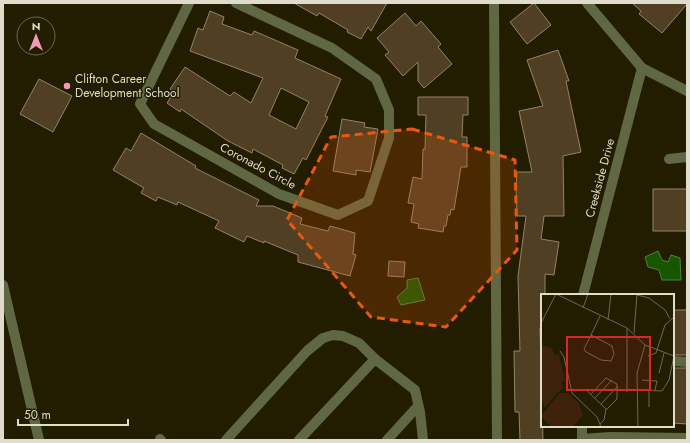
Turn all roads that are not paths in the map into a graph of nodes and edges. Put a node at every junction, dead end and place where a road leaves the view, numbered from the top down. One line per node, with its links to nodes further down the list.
1 (189, 3): 2 (street, Coronado Circle)
2 (236, 3)
3 (494, 3): 22 (street)
4 (587, 3): 5 (street)
5 (642, 68): 6 (street); 10 (street, Creekside Drive)
6 (687, 91)
7 (687, 157): 8 (street)
8 (669, 159)
9 (3, 285): 17 (street)
10 (582, 294)
11 (375, 359): 14 (street); 18 (street); 19 (street)
12 (674, 361): 13 (street)
13 (687, 362)
14 (418, 406): 20 (street); 21 (street)
15 (582, 427): 23 (street)
16 (684, 439): 23 (street)
17 (39, 440)
18 (226, 440)
19 (300, 440)
20 (387, 440)
21 (423, 440)
22 (497, 440)
23 (582, 440)

